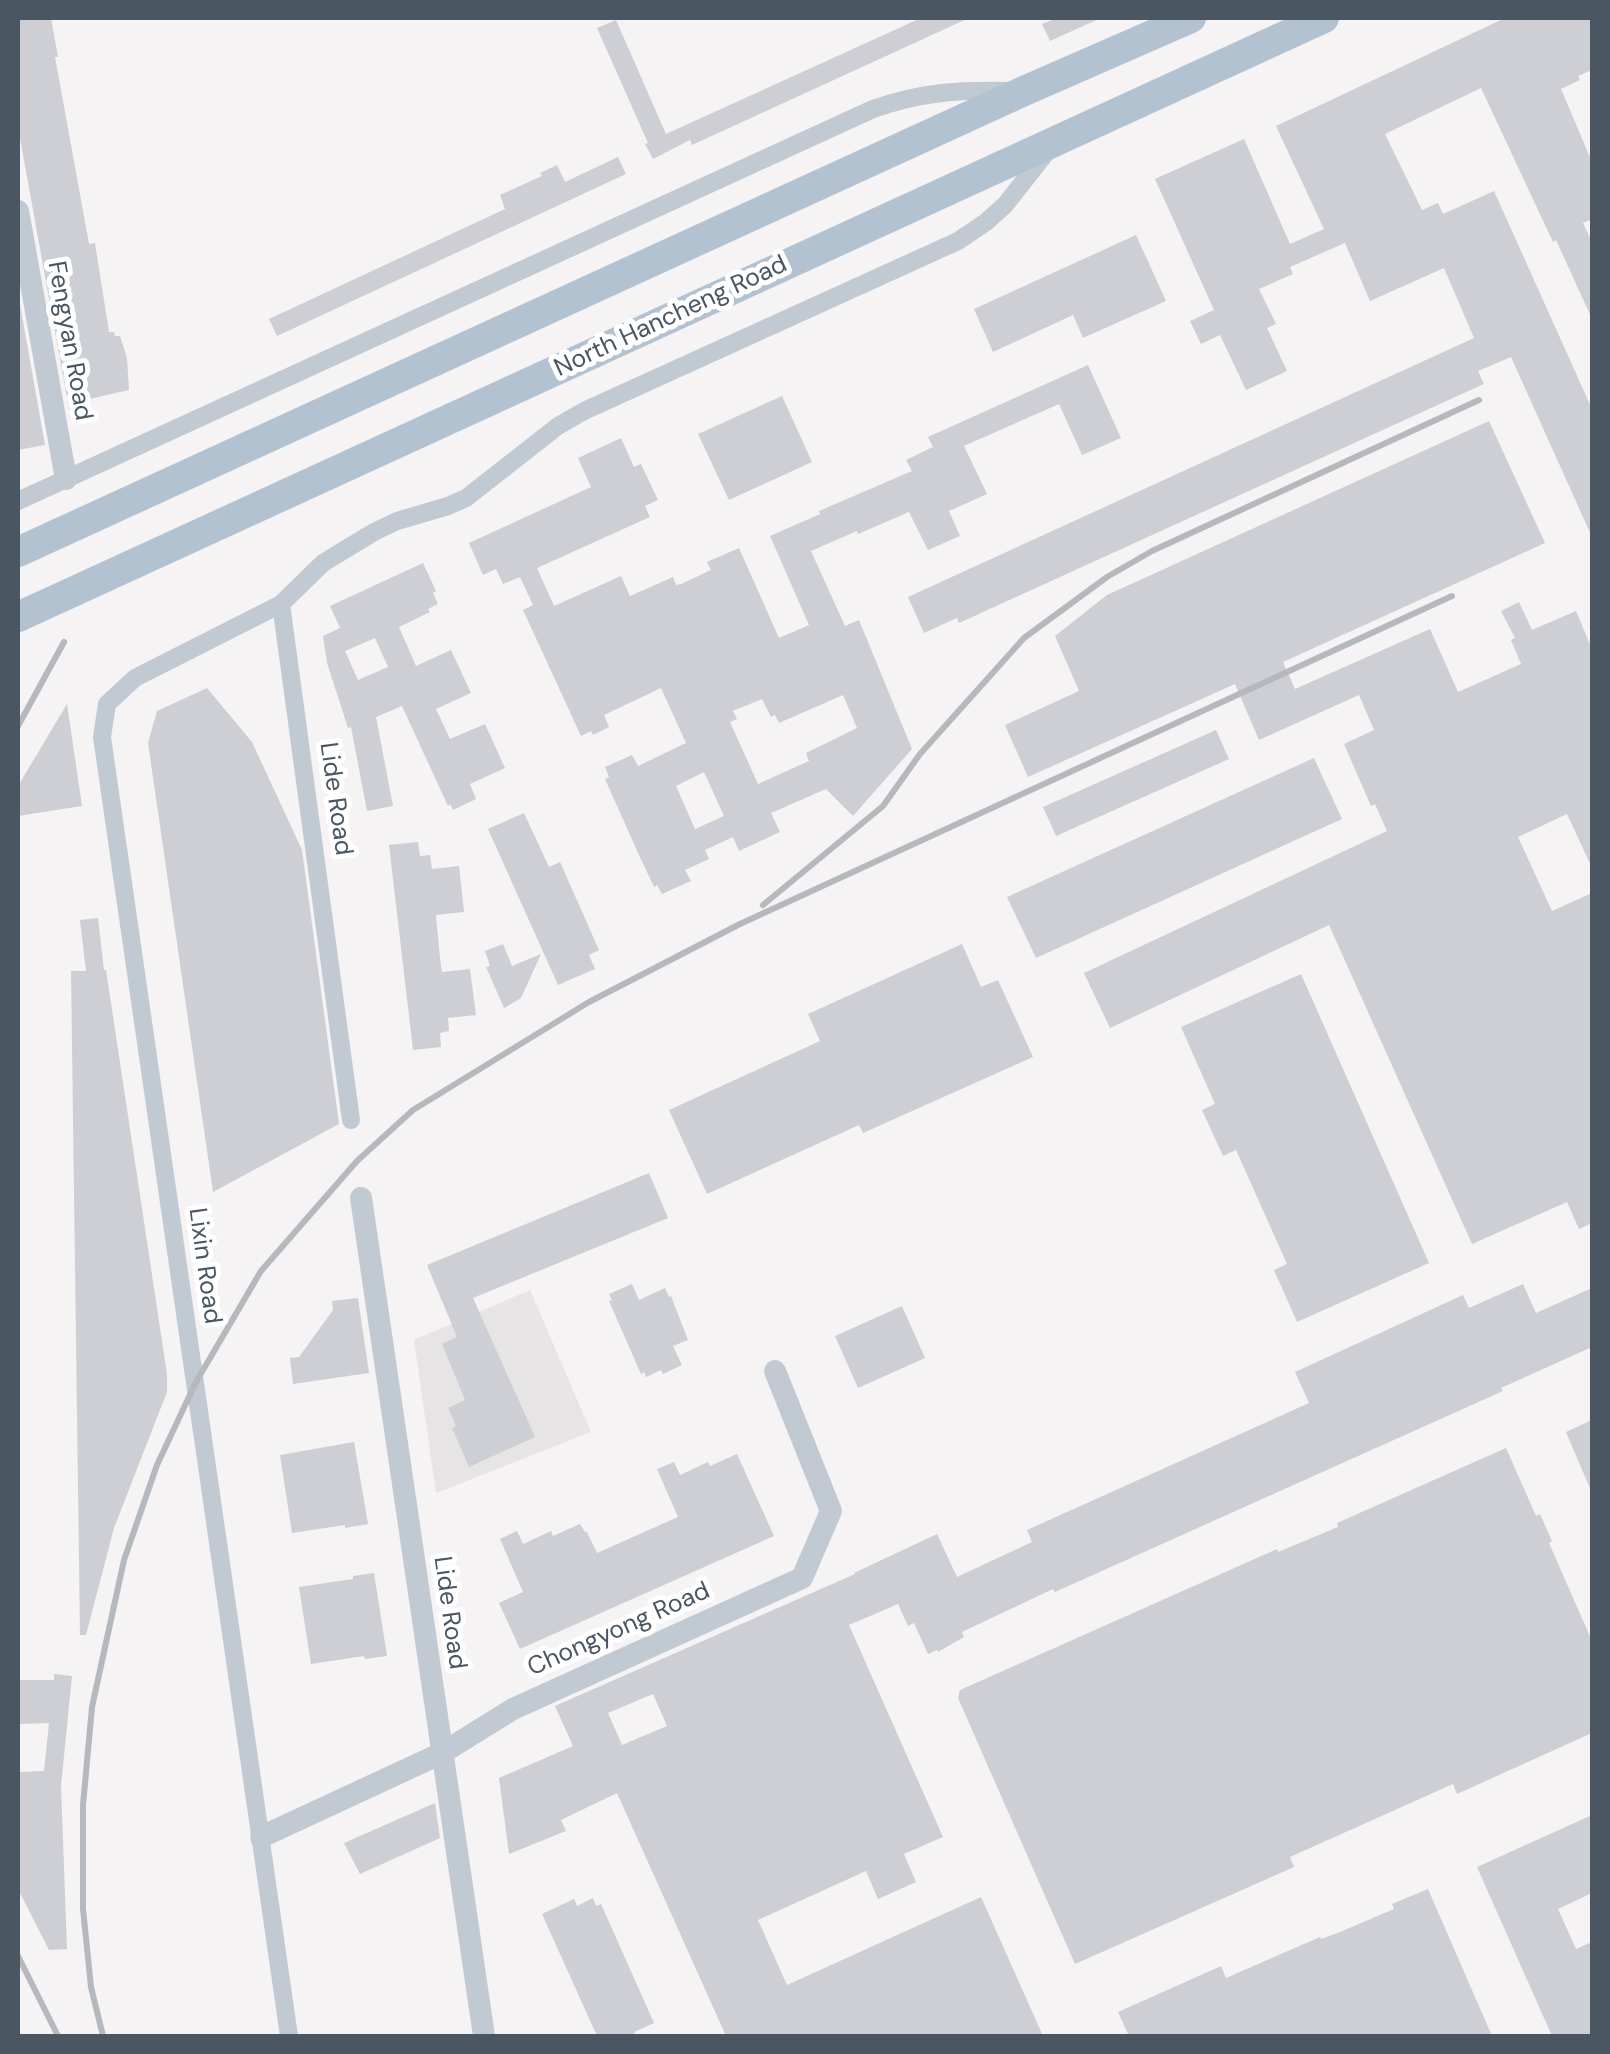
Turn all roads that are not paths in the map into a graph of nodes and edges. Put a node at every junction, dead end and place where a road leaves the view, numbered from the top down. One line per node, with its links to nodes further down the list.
1 (1191, 18): 3 (main road)
2 (1324, 18): 4 (main road, North Hancheng Road)
3 (1024, 91): 6 (street); 8 (main road)
4 (1056, 140): 9 (street, Lixin Road); 10 (main road, North Hancheng Road)
5 (18, 211): 6 (street, Fengyan Road)
6 (66, 480): 7 (street)
7 (18, 501)
8 (18, 552)
9 (281, 604): 11 (street, Lide Road); 15 (street, Lixin Road)
10 (18, 616)
11 (352, 1120)
12 (361, 1198): 14 (street, Lide Road)
13 (775, 1371): 14 (street, Chongyong Road)
14 (442, 1753): 15 (street, Chongyong Road); 17 (street, Lide Road)
15 (261, 1836): 16 (street, Lixin Road)
16 (290, 2036)
17 (484, 2036)

